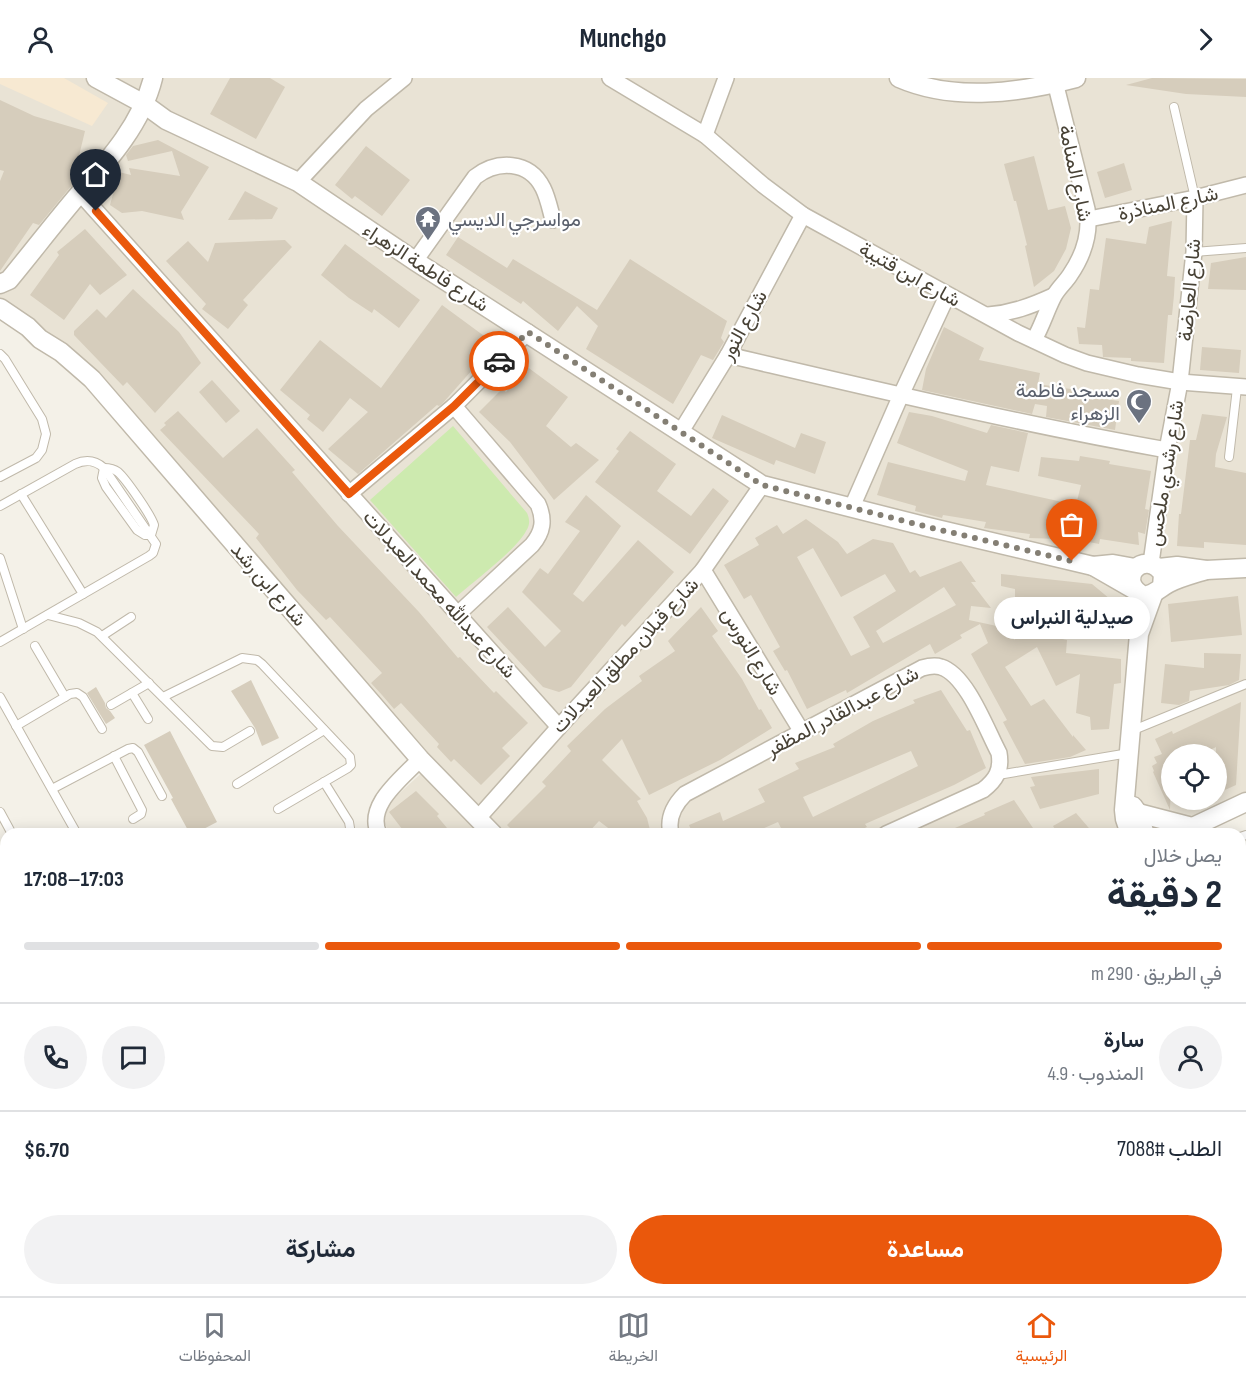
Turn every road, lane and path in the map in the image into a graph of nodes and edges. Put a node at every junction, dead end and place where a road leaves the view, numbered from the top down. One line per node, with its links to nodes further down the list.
1 (96, 78): 9 (street, شارع فاطمة الزهراء)
2 (153, 78): 9 (street)
3 (404, 78): 12 (street)
4 (610, 78): 11 (street, شارع ابن قتيبة)
5 (726, 78): 11 (street)
6 (899, 78): 8 (street)
7 (1076, 78): 8 (street)
8 (1055, 81): 17 (street, شارع المنامة)
9 (144, 104): 12 (street, شارع فاطمة الزهراء); 14 (street)
10 (1174, 107): 15 (lane)
11 (705, 135): 16 (street, شارع ابن قتيبة)
12 (298, 182): 21 (street, شارع فاطمة الزهراء)
13 (1246, 185): 15 (street, شارع المناذرة)
14 (80, 193): 22 (street); 43 (street, شارع عبدالله محمد العبدلات)
15 (1195, 198): 17 (street, شارع المناذرة); 20 (street, شارع العارضة)
16 (803, 215): 23 (street, شارع ابن قتيبة); 32 (street, شارع النور)
17 (1089, 219): 24 (street, شارع المنامة)
18 (553, 220): 21 (street)
19 (1246, 248): 20 (lane)
20 (1194, 252): 33 (street, شارع العارضة)
21 (416, 261): 28 (street, شارع فاطمة الزهراء)
22 (5, 282): 25 (street)
23 (946, 296): 26 (street, شارع ابن قتيبة); 35 (street)
24 (1053, 296): 26 (street, شارع المنامة); 30 (street, شارع المنامة)
25 (0, 306): 29 (street, شارع ابن رشد)
26 (987, 315): 30 (street, شارع ابن قتيبة)
27 (0, 322): 29 (street, شارع ابن رشد)
28 (528, 332): 36 (street); 37 (street, شارع فاطمة الزهراء)
29 (40, 339): 75 (street, شارع ابن رشد)
30 (1034, 340): 33 (street, شارع ابن قتيبة)
31 (0, 354): 40 (lane)
32 (728, 354): 35 (street); 37 (street, شارع النور)
33 (1180, 382): 34 (street, شارع ابن قتيبة); 38 (street, شارع رشدي ملحس)
34 (1241, 387): 39 (lane)
35 (900, 395): 38 (street); 45 (street)
36 (454, 406): 43 (street); 51 (street)
37 (680, 433): 41 (street, شارع فاطمة الزهراء)
38 (1167, 450): 49 (street, شارع رشدي ملحس)
39 (1229, 457)
40 (0, 477)
41 (762, 485): 45 (street, شارع فاطمة الزهراء); 48 (street, شارع قبلان مطلق العبدلات)
42 (21, 494): 44 (lane); 50 (lane); 50 (lane)
43 (349, 494): 51 (street, شارع عبدالله محمد العبدلات)
44 (0, 506)
45 (852, 507): 49 (street, شارع فاطمة الزهراء)
46 (0, 558): 54 (lane)
47 (1246, 568): 49 (street, شارع فاطمة الزهراء)
48 (703, 570): 67 (street, شارع قبلان مطلق العبدلات); 72 (street, شارع النورس)
49 (1147, 580): 71 (street, شارع رشدي ملحس)
50 (83, 594): 52 (lane)
51 (459, 614): 67 (street, شارع عبدالله محمد العبدلات)
52 (48, 615): 54 (lane); 55 (lane)
53 (131, 617): 55 (lane)
54 (22, 629): 56 (lane)
55 (102, 636): 58 (lane)
56 (0, 642)
57 (35, 646): 62 (lane)
58 (149, 683): 60 (lane); 63 (lane)
59 (1246, 684): 71 (lane)
60 (132, 693): 64 (lane); 65 (lane)
61 (0, 697): 66 (lane)
62 (65, 697): 66 (lane); 68 (lane)
63 (163, 697): 69 (lane); 70 (lane)
64 (111, 705)
65 (148, 719)
66 (16, 726): 79 (lane)
67 (559, 726): 84 (street, شارع قبلان مطلق العبدلات)
68 (102, 729)
69 (324, 730): 77 (lane); 78 (lane)
70 (250, 731)
71 (1130, 731): 73 (street, شارع رشدي ملحس)
72 (802, 732): 76 (street, شارع عبدالقادر المظفر); 92 (street, شارع عبدالقادر المظفر)
73 (1130, 752): 76 (lane); 86 (street, شارع رشدي ملحس)
74 (114, 756): 79 (lane); 80 (lane); 85 (lane)
75 (420, 759): 84 (street, شارع ابن رشد); 90 (street)
76 (998, 775): 93 (street)
77 (324, 782): 82 (lane); 89 (lane)
78 (237, 784)
79 (52, 789): 88 (lane)
80 (162, 796)
81 (1246, 802): 95 (street)
82 (278, 809)
83 (0, 812): 87 (lane)
84 (479, 818): 91 (street, شارع ابن رشد)
85 (133, 819)
86 (1127, 820): 94 (street)
87 (9, 828)
88 (74, 828)
89 (350, 828)
90 (377, 828)
91 (488, 828)
92 (670, 828)
93 (899, 828)
94 (1173, 828)
95 (1189, 828)

